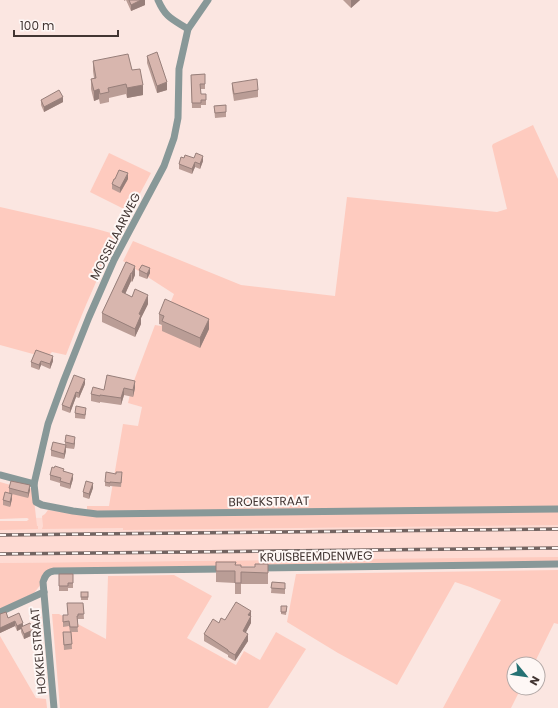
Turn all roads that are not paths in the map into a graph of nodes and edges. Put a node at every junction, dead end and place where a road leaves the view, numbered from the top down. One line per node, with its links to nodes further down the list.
1 (158, 0): 3 (street)
2 (208, 0): 3 (street, MOSSELAARWEG)
3 (188, 29): 5 (street, MOSSELAARWEG)
4 (0, 475): 5 (street)
5 (34, 484): 6 (street, BROEKSTRAAT)
6 (558, 509)
7 (558, 564): 8 (street, KRUISBEEMDENWEG)
8 (252, 568)
9 (228, 569): 10 (street)
10 (44, 592): 11 (street); 12 (street, HOKKELSTRAAT)
11 (0, 612)
12 (54, 708)

